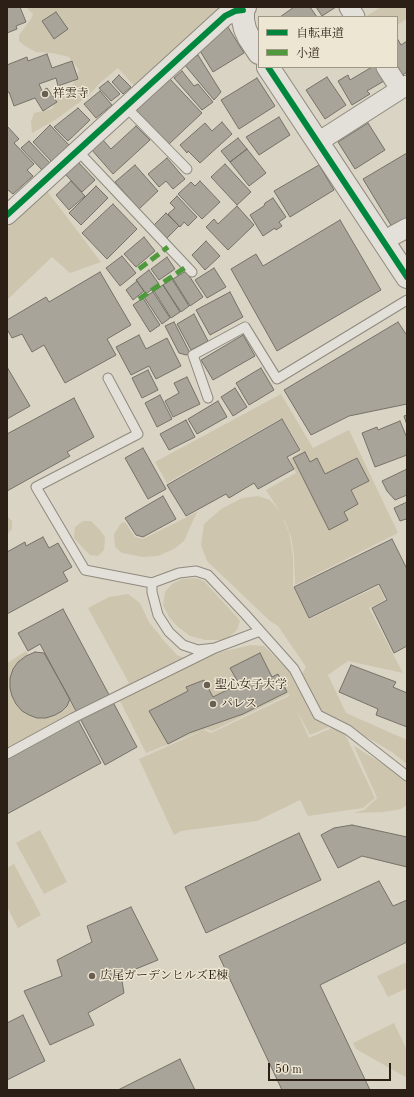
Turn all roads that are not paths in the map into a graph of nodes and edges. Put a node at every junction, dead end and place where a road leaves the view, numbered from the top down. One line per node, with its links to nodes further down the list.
1 (349, 7): 3 (street)
2 (244, 9): 4 (street); 8 (street)
3 (354, 16)
4 (258, 52)
5 (269, 68): 9 (street)
6 (387, 68): 7 (street)
7 (403, 87): 9 (street)
8 (126, 107): 10 (street); 11 (lane)
9 (318, 142): 14 (street)
10 (78, 151): 12 (street); 15 (lane)
11 (187, 169)
12 (7, 215)
13 (407, 228): 14 (street)
14 (383, 241): 16 (street)
15 (192, 272)
16 (407, 277)
17 (407, 300): 19 (lane)
18 (108, 378): 20 (lane)
19 (208, 398)
20 (152, 583): 21 (lane); 22 (lane)
21 (260, 631): 22 (lane); 24 (lane)
22 (215, 648): 23 (lane)
23 (7, 754)
24 (407, 776)

